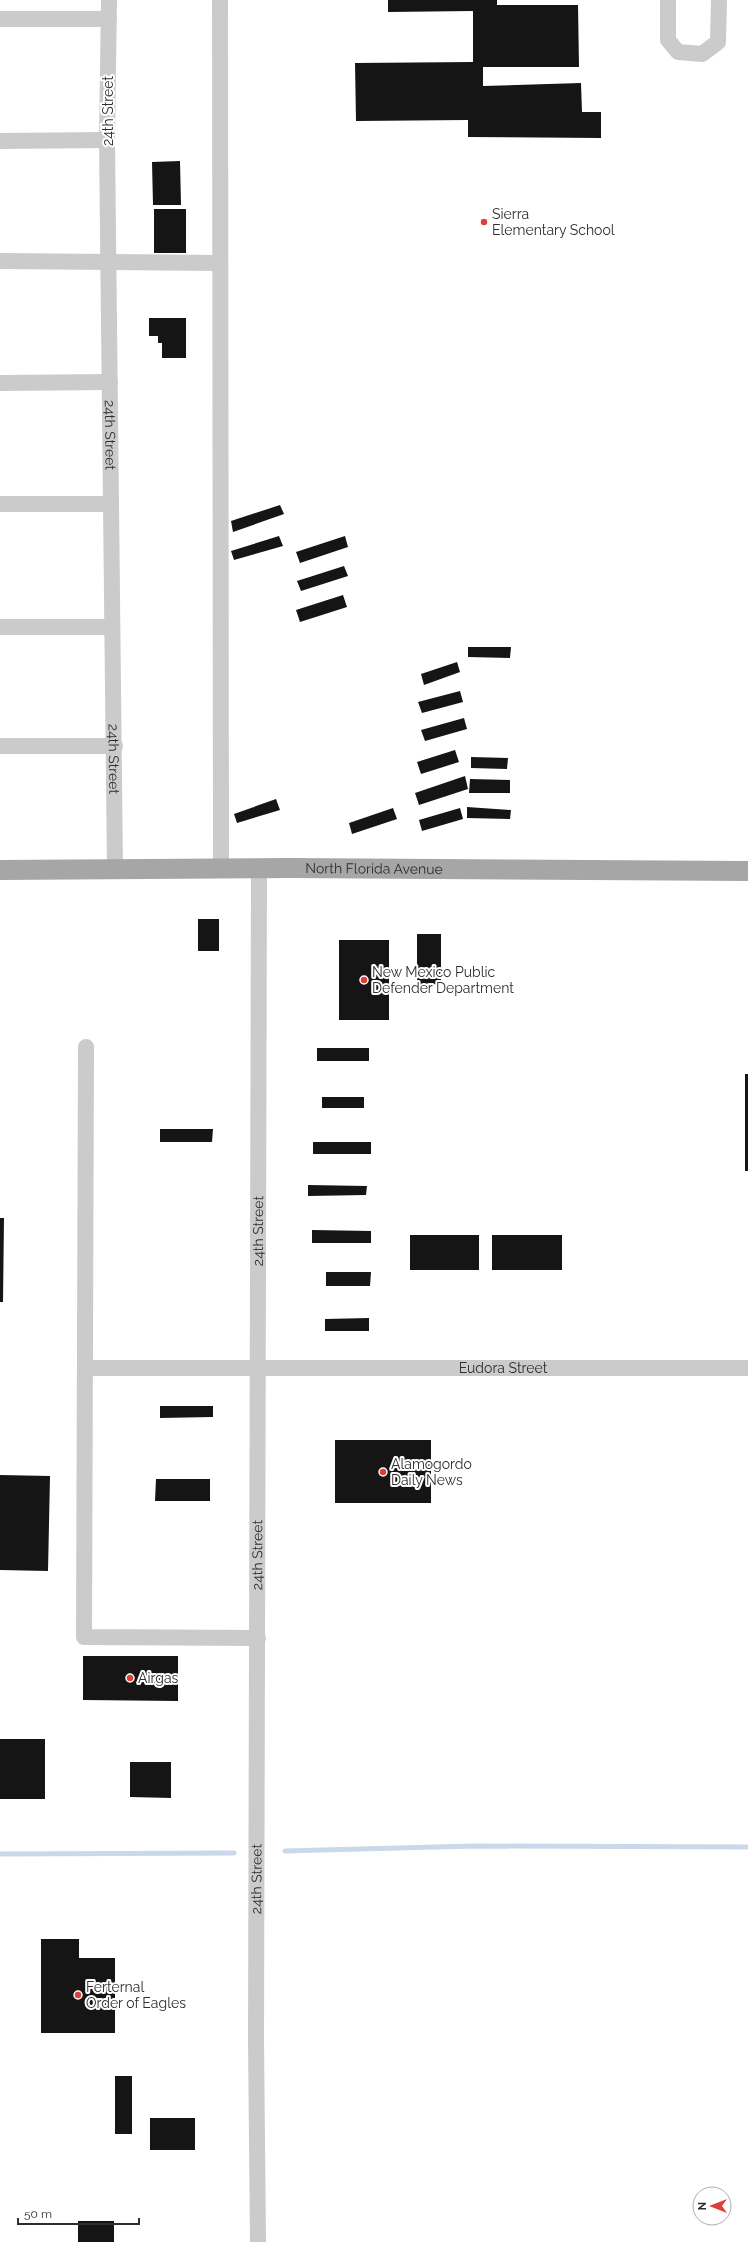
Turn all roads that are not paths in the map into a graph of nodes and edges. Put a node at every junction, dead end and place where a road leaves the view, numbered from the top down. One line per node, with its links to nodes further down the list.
1 (109, 0): 6 (street, 24th Street)
2 (220, 0): 11 (street)
3 (668, 0): 4 (street)
4 (719, 0)
5 (0, 19): 6 (street)
6 (109, 19): 7 (street, 24th Street)
7 (107, 140): 8 (street); 10 (street, 24th Street)
8 (0, 141)
9 (0, 261): 10 (street)
10 (109, 261): 11 (street); 12 (street, 24th Street)
11 (220, 262): 22 (street)
12 (110, 382): 13 (street); 15 (street, 24th Street)
13 (0, 383)
14 (0, 504): 15 (street)
15 (111, 504): 17 (street, 24th Street)
16 (0, 627): 17 (street)
17 (112, 627): 19 (street, 24th Street)
18 (0, 746): 19 (street)
19 (115, 746): 21 (street, 24th Street)
20 (259, 868): 22 (main road, North Florida Avenue); 24 (main road, North Florida Avenue); 27 (street, 24th Street)
21 (115, 869): 22 (main road, North Florida Avenue); 23 (main road, North Florida Avenue)
22 (221, 869)
23 (0, 870)
24 (748, 871)
25 (86, 1047): 26 (street)
26 (85, 1368): 27 (street, Eudora Street); 29 (street)
27 (257, 1368): 28 (street, Eudora Street); 29 (street, 24th Street)
28 (748, 1368)
29 (258, 1638): 30 (street, 24th Street)
30 (258, 2242)

